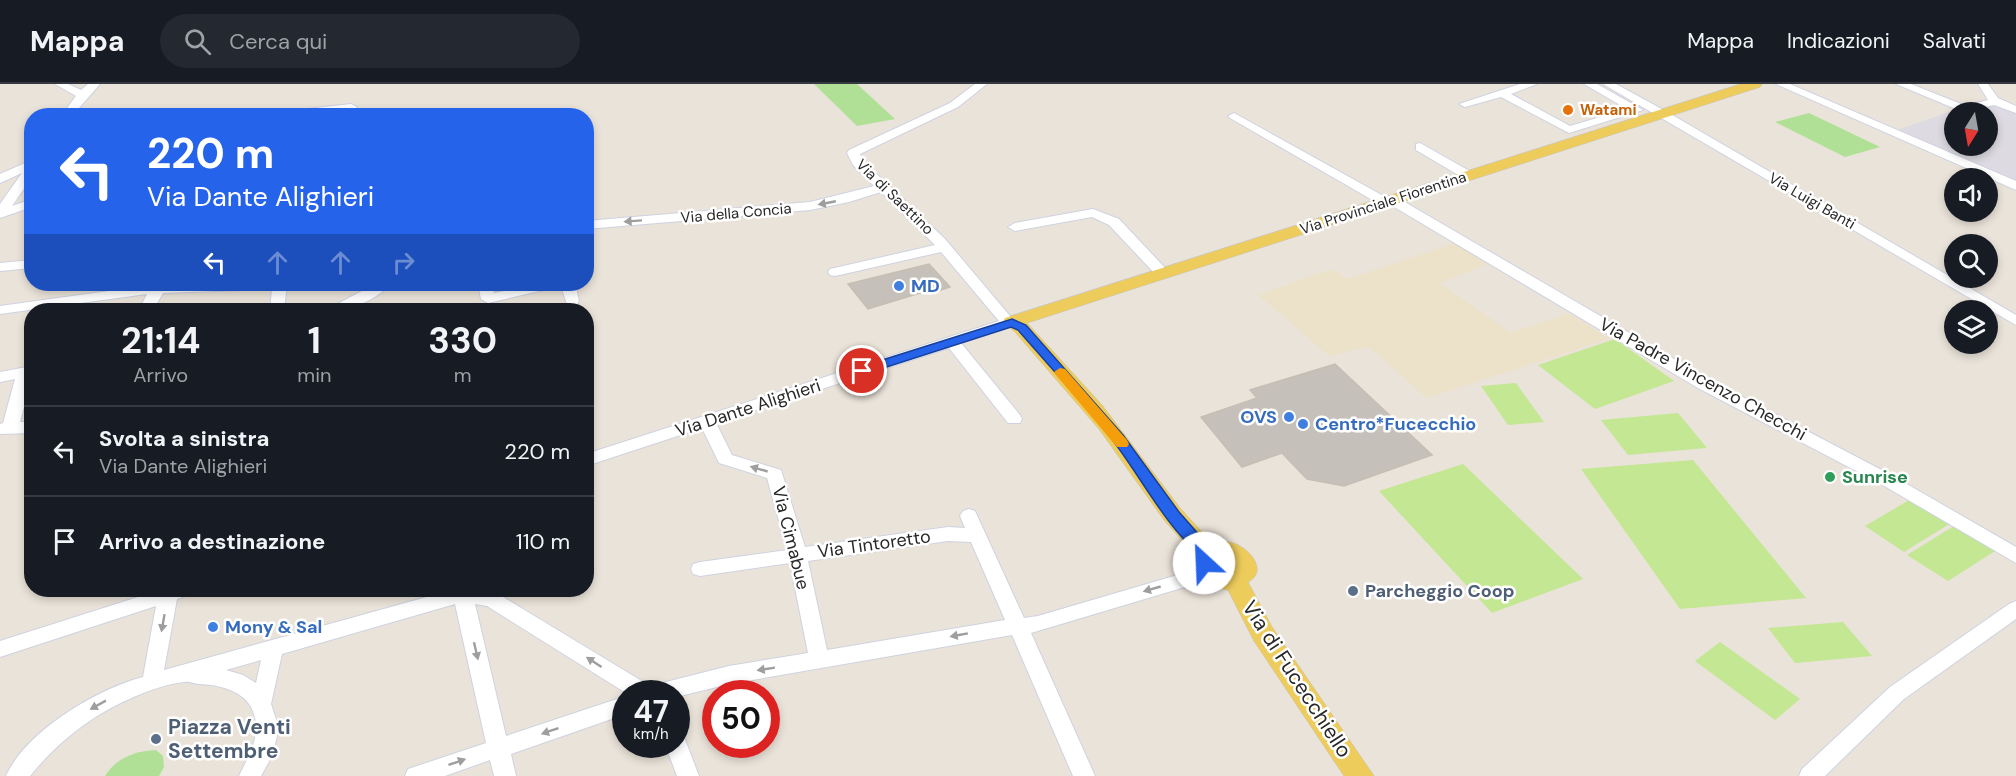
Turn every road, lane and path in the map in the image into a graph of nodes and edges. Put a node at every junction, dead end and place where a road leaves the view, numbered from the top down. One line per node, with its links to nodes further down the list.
1 (60, 84): 12 (street)
2 (95, 84): 12 (street)
3 (981, 84): 27 (street, Via di Saettino)
4 (1532, 84): 11 (street)
5 (1589, 84): 19 (street)
6 (1608, 84): 17 (street, Via Luigi Banti)
7 (1755, 84): 17 (main road, Via Provinciale Fiorentina)
8 (1781, 84): 26 (street)
9 (1901, 84): 13 (street)
10 (1983, 84): 13 (street)
11 (1502, 93): 14 (street); 19 (street)
12 (82, 95): 15 (street)
13 (1995, 101): 16 (street)
14 (1465, 104)
15 (72, 108)
16 (2016, 110)
17 (1663, 114): 20 (main road, Via Provinciale Fiorentina); 48 (street, Via Luigi Banti)
18 (1234, 116): 28 (street, Via Padre Vincenzo Checchi)
19 (1569, 130): 20 (street)
20 (1585, 139): 23 (main road, Via Provinciale Fiorentina)
21 (1420, 147): 23 (street)
22 (24, 169): 25 (street)
23 (1469, 176): 28 (main road, Via Provinciale Fiorentina)
24 (24, 178): 30 (street)
25 (0, 179)
26 (2016, 186)
27 (883, 187): 31 (street, Via della Concia, one-way to 31); 33 (street, Via di Saettino)
28 (1389, 201): 37 (main road, Via Provinciale Fiorentina); 62 (street, Via Padre Vincenzo Checchi)
29 (24, 205): 30 (street)
30 (2, 210)
31 (594, 224)
32 (1015, 227): 37 (street)
33 (944, 247): 36 (street); 49 (street, Via di Saettino)
34 (24, 265): 35 (street)
35 (0, 267)
36 (835, 272)
37 (1163, 274): 49 (main road, Via Provinciale Fiorentina)
38 (151, 291): 44 (street)
39 (373, 291): 45 (street)
40 (486, 291): 41 (street)
41 (524, 291)
42 (570, 291): 43 (street)
43 (572, 301)
44 (56, 303)
45 (348, 303)
46 (24, 307): 47 (street)
47 (0, 310)
48 (2016, 321)
49 (1012, 322): 50 (street, Via Dante Alighieri); 63 (main road)
50 (952, 342): 54 (street); 55 (street, Via Dante Alighieri)
51 (24, 373): 52 (street)
52 (0, 377)
53 (24, 382): 57 (street)
54 (1014, 419)
55 (706, 421): 58 (street, Via Dante Alighieri); 61 (street, Via Cimabue, one-way to 55)
56 (24, 428): 57 (street)
57 (5, 429)
58 (594, 457)
59 (969, 516): 60 (street)
60 (977, 535): 61 (street, Via Tintoretto); 71 (street)
61 (797, 555): 64 (street, Via Tintoretto); 74 (street, Via Cimabue)
62 (2016, 556)
63 (1208, 563): 71 (street, one-way to 71); 83 (main road, Via di Fucecchiello)
64 (700, 569)
65 (160, 597): 73 (street)
66 (174, 597): 76 (street, one-way to 76)
67 (446, 597): 72 (street)
68 (464, 597): 80 (street, one-way to 80)
69 (482, 597): 75 (street, one-way to 69)
70 (2016, 609): 89 (street)
71 (1016, 627): 74 (street, one-way to 74); 88 (street)
72 (274, 646): 76 (street); 78 (street)
73 (0, 649)
74 (819, 660): 77 (street, one-way to 77)
75 (623, 680)
76 (152, 682): 78 (street); 84 (street, one-way to 84)
77 (690, 685)
78 (261, 702): 82 (street)
79 (612, 710): 80 (street, one-way to 80)
80 (499, 748): 85 (street, one-way to 80); 86 (street)
81 (681, 758): 87 (street)
82 (255, 772)
83 (1354, 775)
84 (17, 776)
85 (416, 776)
86 (505, 776)
87 (688, 776)
88 (1084, 776)
89 (1810, 776)

